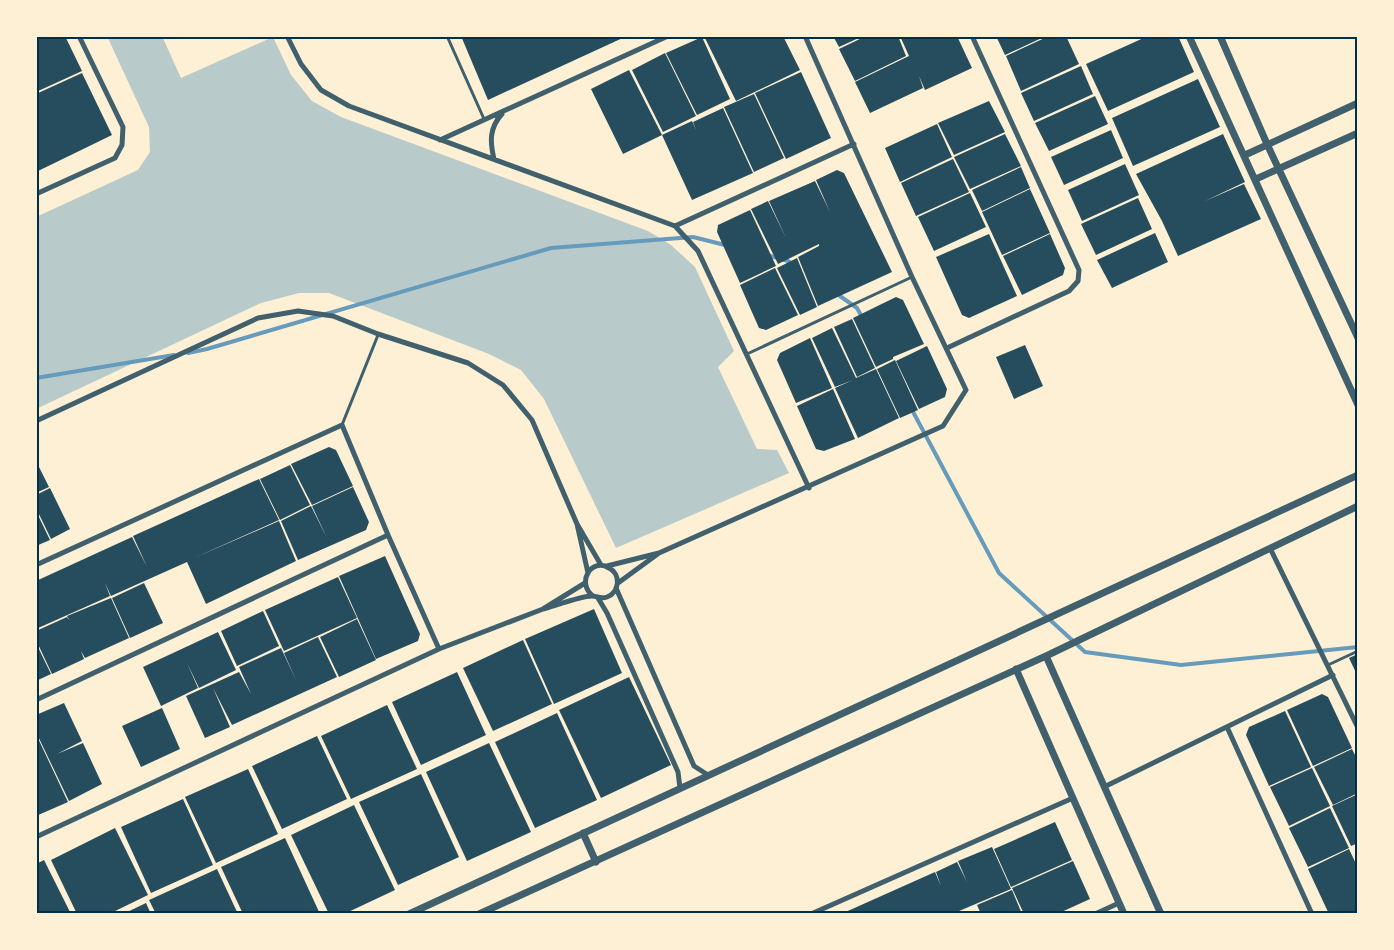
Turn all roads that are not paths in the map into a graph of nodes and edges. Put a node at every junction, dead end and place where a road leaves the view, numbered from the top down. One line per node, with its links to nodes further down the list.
1 (79, 36): 20 (street)
2 (287, 36): 13 (street)
3 (447, 36): 11 (lane)
4 (805, 36): 14 (street)
5 (972, 36): 25 (street)
6 (1190, 36): 16 (street)
7 (1220, 36): 15 (street)
8 (664, 37): 10 (street)
9 (1358, 103): 15 (street)
10 (506, 111): 11 (street); 17 (street)
11 (484, 120): 13 (street)
12 (1358, 133): 18 (street)
13 (440, 140): 17 (street)
14 (854, 144): 21 (street); 22 (street)
15 (1267, 144): 16 (street); 18 (street)
16 (1245, 155): 19 (street)
17 (494, 159): 21 (street)
18 (1279, 168): 19 (street); 24 (street)
19 (1256, 179): 27 (street)
20 (36, 194)
21 (675, 226): 26 (street)
22 (912, 277): 25 (street); 26 (lane)
23 (378, 334): 28 (street); 29 (lane); 33 (street)
24 (1358, 338)
25 (947, 348): 31 (street)
26 (747, 354): 31 (street)
27 (1358, 405)
28 (36, 421)
29 (342, 425): 34 (street); 37 (street)
30 (1358, 475): 53 (street)
31 (809, 488): 36 (street)
32 (1358, 506): 35 (street)
33 (577, 524): 38 (street); 39 (street)
34 (388, 535): 44 (street); 50 (street)
35 (1270, 548): 46 (street); 47 (street)
36 (659, 553): 38 (street); 41 (street)
37 (36, 565)
38 (604, 566): 39 (street); 41 (street)
39 (588, 573): 40 (street)
40 (585, 583): 42 (street); 43 (street)
41 (617, 586): 42 (street); 53 (street)
42 (596, 597): 43 (street); 55 (street)
43 (543, 609): 44 (street)
44 (439, 650): 58 (street)
45 (1358, 651): 47 (lane)
46 (1046, 656): 48 (street); 54 (street)
47 (1328, 665): 49 (street)
48 (1016, 669): 56 (street); 59 (street)
49 (1332, 675): 51 (street); 52 (street)
50 (36, 699)
51 (1227, 727): 54 (street); 67 (street)
52 (1358, 728)
53 (708, 775): 55 (street)
54 (1106, 786): 66 (street)
55 (680, 788): 57 (street)
56 (1073, 798): 60 (street); 63 (street)
57 (583, 833): 59 (street); 61 (street)
58 (36, 837)
59 (596, 862): 62 (street)
60 (1119, 903): 64 (street); 65 (street)
61 (409, 914)
62 (479, 914)
63 (811, 914)
64 (1095, 914)
65 (1124, 914)
66 (1161, 914)
67 (1312, 914)

